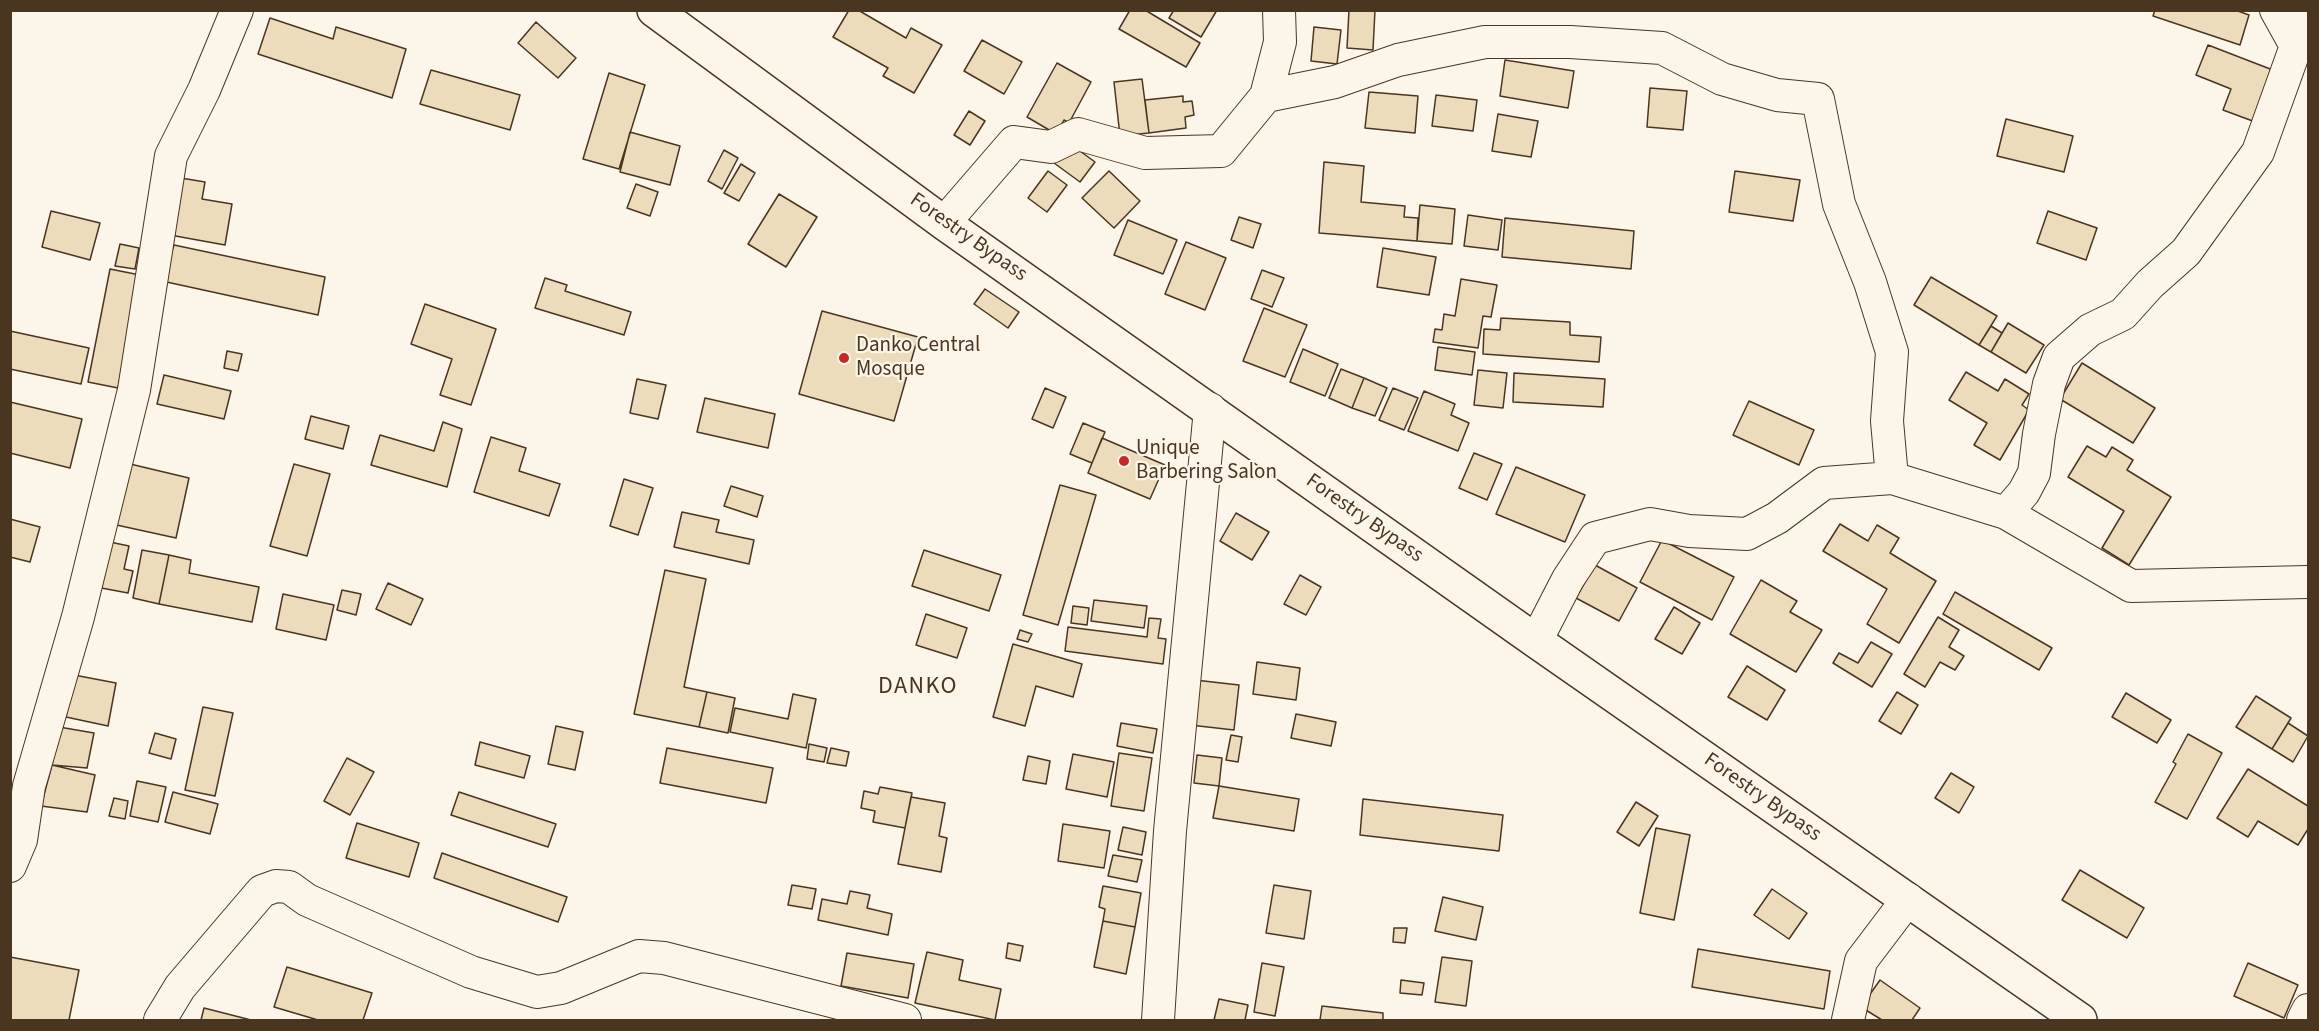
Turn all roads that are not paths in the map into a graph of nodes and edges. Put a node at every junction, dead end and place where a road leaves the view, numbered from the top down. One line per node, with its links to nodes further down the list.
1 (237, 10): 13 (street)
2 (654, 10): 7 (street, Forestry Bypass)
3 (1279, 10): 6 (street)
4 (2276, 10): 5 (street)
5 (2302, 34): 10 (street)
6 (1266, 96): 7 (street); 9 (street)
7 (944, 223): 8 (street, Forestry Bypass)
8 (1210, 409): 12 (street, Forestry Bypass); 16 (street)
9 (1892, 478): 10 (street); 12 (street)
10 (2006, 513): 11 (street)
11 (2308, 582)
12 (1536, 641): 14 (street, Forestry Bypass)
13 (10, 866)
14 (1908, 899): 19 (street); 20 (street, Forestry Bypass)
15 (2308, 1010): 21 (street)
16 (1162, 1018)
17 (160, 1020): 18 (street)
18 (905, 1020)
19 (1848, 1020)
20 (2080, 1020)
21 (2303, 1020)

